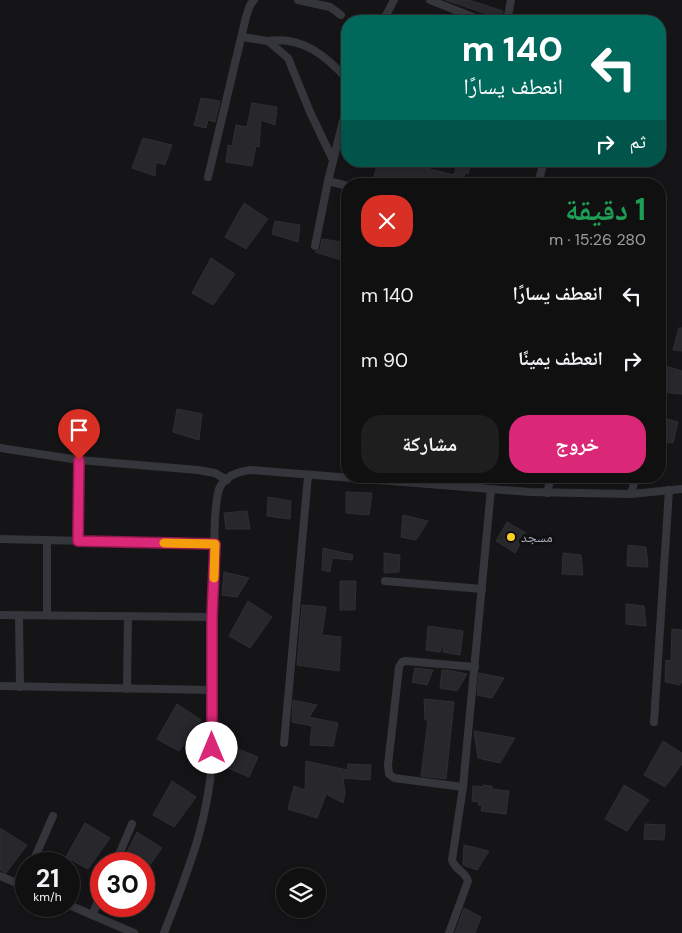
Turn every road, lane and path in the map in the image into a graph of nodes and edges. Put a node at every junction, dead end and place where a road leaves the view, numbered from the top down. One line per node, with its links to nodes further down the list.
1 (254, 0): 10 (street)
2 (298, 0): 6 (street)
3 (394, 0): 7 (street)
4 (430, 0): 8 (street)
5 (511, 0): 9 (street)
6 (341, 14)
7 (386, 15)
8 (469, 15)
9 (508, 15)
10 (242, 37): 11 (street); 15 (street)
11 (268, 41): 12 (street); 14 (street)
12 (341, 72)
13 (341, 128): 14 (street)
14 (333, 160): 16 (street)
15 (208, 177)
16 (328, 181): 17 (street); 18 (street)
17 (341, 184)
18 (315, 246)
19 (0, 448): 20 (street)
20 (79, 460): 23 (street); 36 (street)
21 (308, 476): 22 (street); 23 (street); 51 (street)
22 (341, 478)
23 (226, 480): 37 (street)
24 (407, 483): 28 (street)
25 (479, 483): 28 (street)
26 (549, 483): 32 (street)
27 (634, 483): 33 (street)
28 (478, 488): 29 (street)
29 (491, 489): 32 (street); 39 (street)
30 (682, 489): 31 (street)
31 (669, 490): 33 (street); 50 (street)
32 (547, 492): 33 (street)
33 (631, 494)
34 (0, 539): 35 (street)
35 (47, 540): 36 (street); 42 (street)
36 (78, 541): 37 (street)
37 (215, 544): 44 (street)
38 (385, 581): 39 (street)
39 (482, 589): 45 (street)
40 (0, 615): 41 (street)
41 (19, 615): 42 (street); 47 (street)
42 (47, 615): 43 (street)
43 (128, 616): 44 (street); 48 (street)
44 (212, 617): 49 (street)
45 (475, 667): 52 (street); 52 (street)
46 (0, 686): 47 (street)
47 (20, 687): 48 (street)
48 (127, 689): 49 (street)
49 (213, 690): 61 (street)
50 (654, 722)
51 (284, 743)
52 (463, 787): 62 (street)
53 (53, 816): 55 (street)
54 (132, 824): 56 (street)
55 (37, 852)
56 (120, 852)
57 (0, 876): 58 (street)
58 (15, 881)
59 (97, 917): 60 (street)
60 (134, 933)
61 (164, 933)
62 (449, 933)

